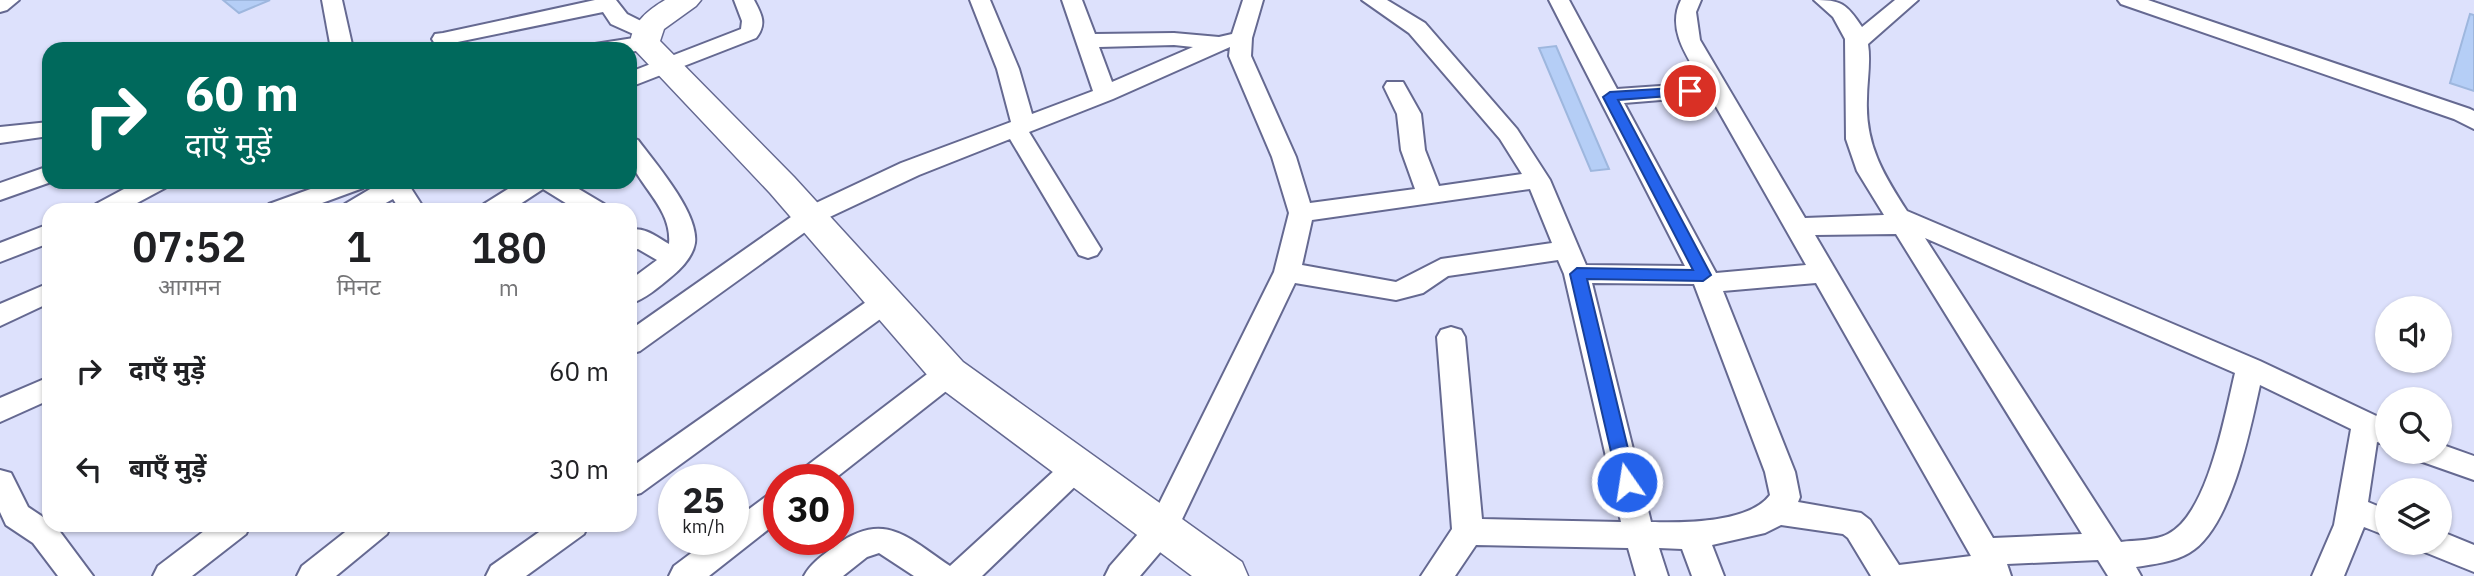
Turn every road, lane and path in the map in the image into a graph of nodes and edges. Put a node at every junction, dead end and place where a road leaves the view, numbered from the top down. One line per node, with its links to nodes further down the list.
1 (9, 0): 15 (street)
2 (332, 0): 20 (street)
3 (686, 0): 21 (street)
4 (744, 0): 21 (street)
5 (980, 0): 29 (street)
6 (1072, 0): 18 (street)
7 (1253, 0): 17 (street)
8 (1372, 0): 34 (street)
9 (1559, 0): 27 (street)
10 (1691, 0): 25 (street)
11 (1825, 0): 19 (street)
12 (1908, 0): 19 (street)
13 (2128, 0): 28 (street)
14 (607, 3): 16 (street); 21 (street)
15 (0, 6)
16 (443, 39)
17 (1231, 40): 18 (street); 26 (street); 47 (street)
18 (1087, 41): 26 (street)
19 (1858, 41): 49 (street)
20 (341, 42)
21 (653, 47): 22 (street); 23 (street); 48 (street)
22 (637, 48)
23 (637, 70)
24 (1395, 87): 41 (street)
25 (1717, 89): 27 (street); 50 (street)
26 (1105, 94): 29 (street)
27 (1610, 97): 59 (street)
28 (2474, 122)
29 (1020, 128): 48 (street); 53 (street)
30 (42, 130): 31 (street)
31 (0, 135)
32 (637, 156): 55 (street)
33 (42, 177): 40 (street)
34 (1538, 180): 41 (street); 56 (street)
35 (145, 189): 42 (street)
36 (335, 189): 43 (street)
37 (387, 189): 44 (street)
38 (526, 189): 45 (street)
39 (560, 189): 46 (street)
40 (0, 192)
41 (1430, 195): 47 (street)
42 (122, 203)
43 (297, 203)
44 (365, 203)
45 (504, 203)
46 (584, 203)
47 (1301, 213): 57 (street)
48 (810, 216): 62 (street); 65 (street)
49 (1899, 220): 50 (street); 66 (street); 96 (street)
50 (1797, 227): 58 (street)
51 (42, 236): 54 (street)
52 (637, 240): 55 (street)
53 (1088, 249)
54 (0, 253)
55 (674, 258): 60 (street)
56 (1572, 262): 57 (street); 59 (street); 91 (street)
57 (1287, 272): 84 (street)
58 (1824, 273): 59 (street); 97 (street)
59 (1705, 279): 79 (street)
60 (637, 288)
61 (42, 295): 63 (street)
62 (885, 302): 67 (street); 76 (street)
63 (0, 316)
64 (1451, 337): 90 (street)
65 (637, 339)
66 (2250, 368): 70 (street); 96 (street)
67 (949, 373): 73 (street); 74 (street)
68 (42, 391): 69 (street)
69 (0, 411)
70 (2375, 429)
71 (2375, 432): 78 (street)
72 (2452, 461): 75 (street)
73 (832, 464)
74 (1077, 467): 84 (street); 105 (street)
75 (2474, 468)
76 (637, 479)
77 (0, 482): 82 (street)
78 (2353, 509): 81 (street); 113 (street)
79 (1775, 511): 92 (street); 111 (street)
80 (763, 516): 83 (street)
81 (2375, 518)
82 (8, 523): 85 (street)
83 (749, 527)
84 (1163, 527): 106 (street); 107 (street)
85 (42, 529)
86 (52, 532): 98 (street)
87 (226, 532): 99 (street)
88 (367, 532): 100 (street)
89 (563, 532): 101 (street)
90 (1468, 532): 91 (street); 108 (street)
91 (1639, 534): 92 (street); 109 (street)
92 (1693, 536): 110 (street)
93 (2452, 550): 95 (street)
94 (712, 555): 102 (street)
95 (2474, 559)
96 (2115, 560): 97 (street)
97 (1991, 565): 112 (street)
98 (77, 576)
99 (169, 576)
100 (313, 576)
101 (502, 576)
102 (685, 576)
103 (820, 576): 104 (street)
104 (939, 576)
105 (961, 576)
106 (1121, 576)
107 (1226, 576)
108 (1437, 576)
109 (1652, 576)
110 (1708, 576)
111 (1888, 576)
112 (1907, 576)
113 (2328, 576)

